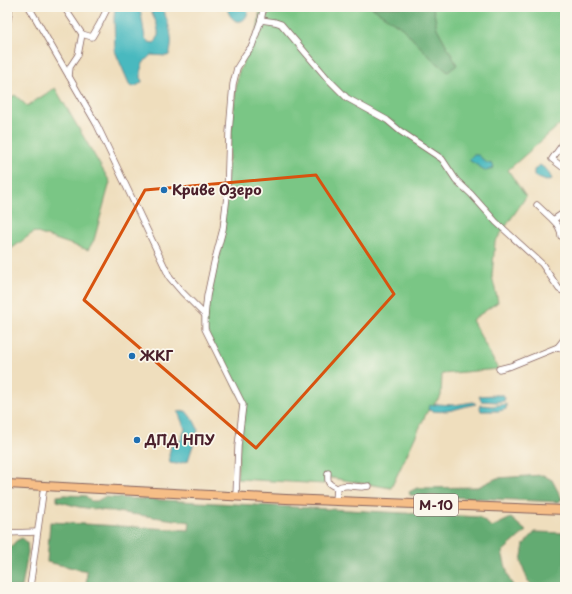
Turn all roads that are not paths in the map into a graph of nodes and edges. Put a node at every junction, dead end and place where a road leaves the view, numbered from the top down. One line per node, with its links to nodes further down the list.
1 (10, 7): 7 (street)
2 (29, 7): 9 (street)
3 (64, 7): 8 (street)
4 (108, 7): 8 (street)
5 (263, 7): 6 (street)
6 (261, 20): 16 (street); 17 (street)
7 (7, 25)
8 (82, 34): 9 (street)
9 (69, 76): 17 (street)
10 (565, 141): 11 (street)
11 (565, 169)
12 (537, 205): 14 (street)
13 (565, 212): 14 (street)
14 (553, 220): 15 (street)
15 (561, 236)
16 (565, 292)
17 (205, 315): 27 (street)
18 (565, 338): 19 (street)
19 (558, 347): 20 (street); 21 (street)
20 (565, 349)
21 (499, 370)
22 (328, 473): 26 (street)
23 (7, 484): 24 (highway, М-10)
24 (44, 486): 27 (highway, М-10); 30 (street)
25 (369, 486): 26 (street)
26 (338, 488): 28 (street)
27 (236, 496): 28 (highway, М-10)
28 (336, 501): 29 (highway, М-10)
29 (565, 510)
30 (37, 532): 31 (street); 32 (street)
31 (7, 533)
32 (30, 587)

